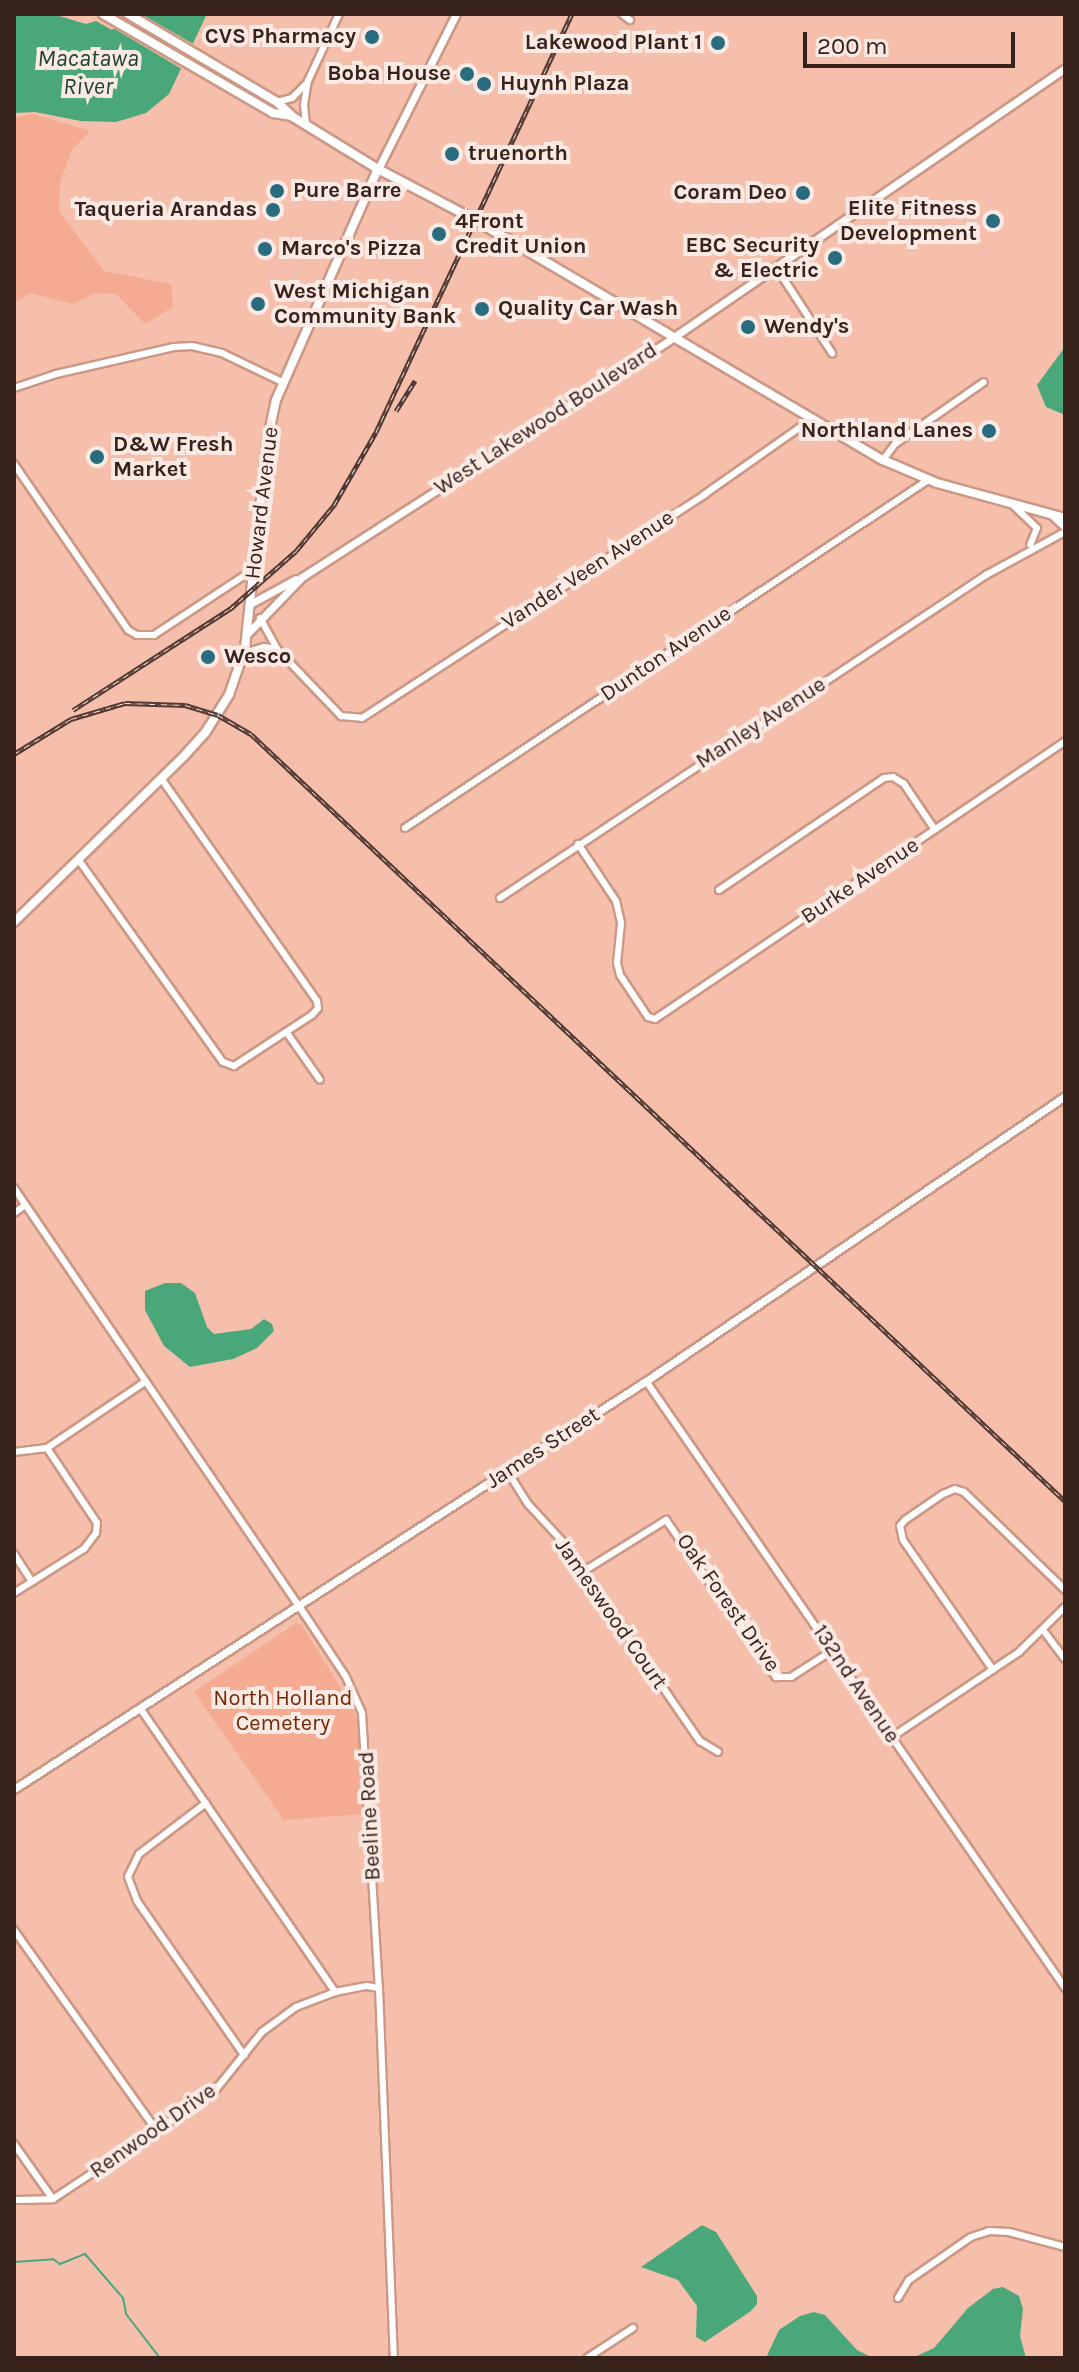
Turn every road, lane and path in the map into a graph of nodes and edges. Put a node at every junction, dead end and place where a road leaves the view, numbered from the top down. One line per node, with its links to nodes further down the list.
1 (103, 14): 10 (main road)
2 (128, 14): 9 (main road)
3 (339, 14): 8 (street)
4 (456, 14): 12 (street)
5 (622, 14): 6 (street)
6 (630, 20)
7 (1065, 68): 13 (street, West Lakewood Boulevard)
8 (308, 81): 9 (street); 11 (street)
9 (277, 102): 10 (main road)
10 (293, 117): 11 (main road)
11 (306, 124): 12 (main road)
12 (378, 169): 14 (main road); 16 (main road, Howard Avenue)
13 (776, 267): 14 (street, West Lakewood Boulevard); 15 (street)
14 (674, 337): 19 (main road); 29 (street, West Lakewood Boulevard)
15 (832, 353)
16 (282, 382): 18 (street); 28 (main road, Howard Avenue)
17 (984, 382): 20 (street)
18 (14, 388)
19 (813, 418): 20 (main road); 33 (street, Vander Veen Avenue)
20 (883, 460): 22 (main road)
21 (14, 464): 28 (street)
22 (928, 480): 23 (main road); 37 (street, Dunton Avenue)
23 (1012, 504): 24 (main road); 27 (street)
24 (1052, 515): 25 (main road); 26 (street)
25 (1065, 518)
26 (1065, 530): 27 (street, Manley Avenue)
27 (1025, 551): 39 (street, Manley Avenue)
28 (254, 569): 30 (main road, Howard Avenue)
29 (302, 577): 30 (street, West Lakewood Boulevard); 31 (street, West Lakewood Boulevard)
30 (250, 604): 32 (main road, Howard Avenue)
31 (260, 618): 32 (street, West Lakewood Boulevard); 33 (street)
32 (247, 629): 34 (main road, Howard Avenue)
33 (277, 649): 34 (street)
34 (244, 653): 36 (main road, Howard Avenue)
35 (1065, 741): 38 (street, Burke Avenue)
36 (161, 778): 40 (main road, Howard Avenue); 44 (street)
37 (405, 828)
38 (935, 830): 39 (street, Burke Avenue); 41 (street)
39 (578, 844): 42 (street, Manley Avenue)
40 (78, 859): 43 (main road, Howard Avenue); 44 (street)
41 (719, 890)
42 (500, 898)
43 (14, 922)
44 (287, 1033): 45 (street)
45 (320, 1080)
46 (1065, 1096): 50 (street, James Street)
47 (14, 1188): 48 (street, Beeline Road)
48 (24, 1206): 49 (street); 51 (street, Beeline Road)
49 (14, 1213)
50 (646, 1381): 54 (street, James Street); 63 (street, 132nd Avenue)
51 (145, 1382): 52 (street); 60 (street, Beeline Road)
52 (47, 1448): 53 (street); 57 (street)
53 (14, 1452)
54 (508, 1472): 56 (street, Jameswood Court); 60 (street, James Street)
55 (14, 1554): 57 (street)
56 (584, 1571): 63 (street, Oak Forest Drive); 68 (street, Jameswood Court)
57 (32, 1582): 59 (street)
58 (1065, 1590): 65 (street)
59 (14, 1593)
60 (298, 1606): 66 (street, James Street); 72 (street, Beeline Road)
61 (1065, 1607): 62 (street)
62 (1043, 1630): 64 (street); 65 (street)
63 (833, 1650): 67 (street, 132nd Avenue)
64 (1065, 1659)
65 (993, 1670): 67 (street)
66 (140, 1708): 69 (street, James Street); 70 (street)
67 (892, 1737): 73 (street, 132nd Avenue)
68 (718, 1752)
69 (14, 1789)
70 (206, 1803): 74 (street); 75 (street)
71 (14, 1930): 76 (street)
72 (379, 1988): 74 (street, Renwood Drive); 83 (street, Beeline Road)
73 (1065, 1988)
74 (335, 1992): 75 (street, Renwood Drive)
75 (244, 2055): 76 (street, Renwood Drive)
76 (157, 2131): 78 (street, Renwood Drive)
77 (14, 2144): 78 (street)
78 (53, 2199): 79 (street, Renwood Drive)
79 (14, 2200)
80 (1065, 2247): 81 (street)
81 (898, 2298)
82 (633, 2328): 84 (street)
83 (394, 2358)
84 (587, 2358)

